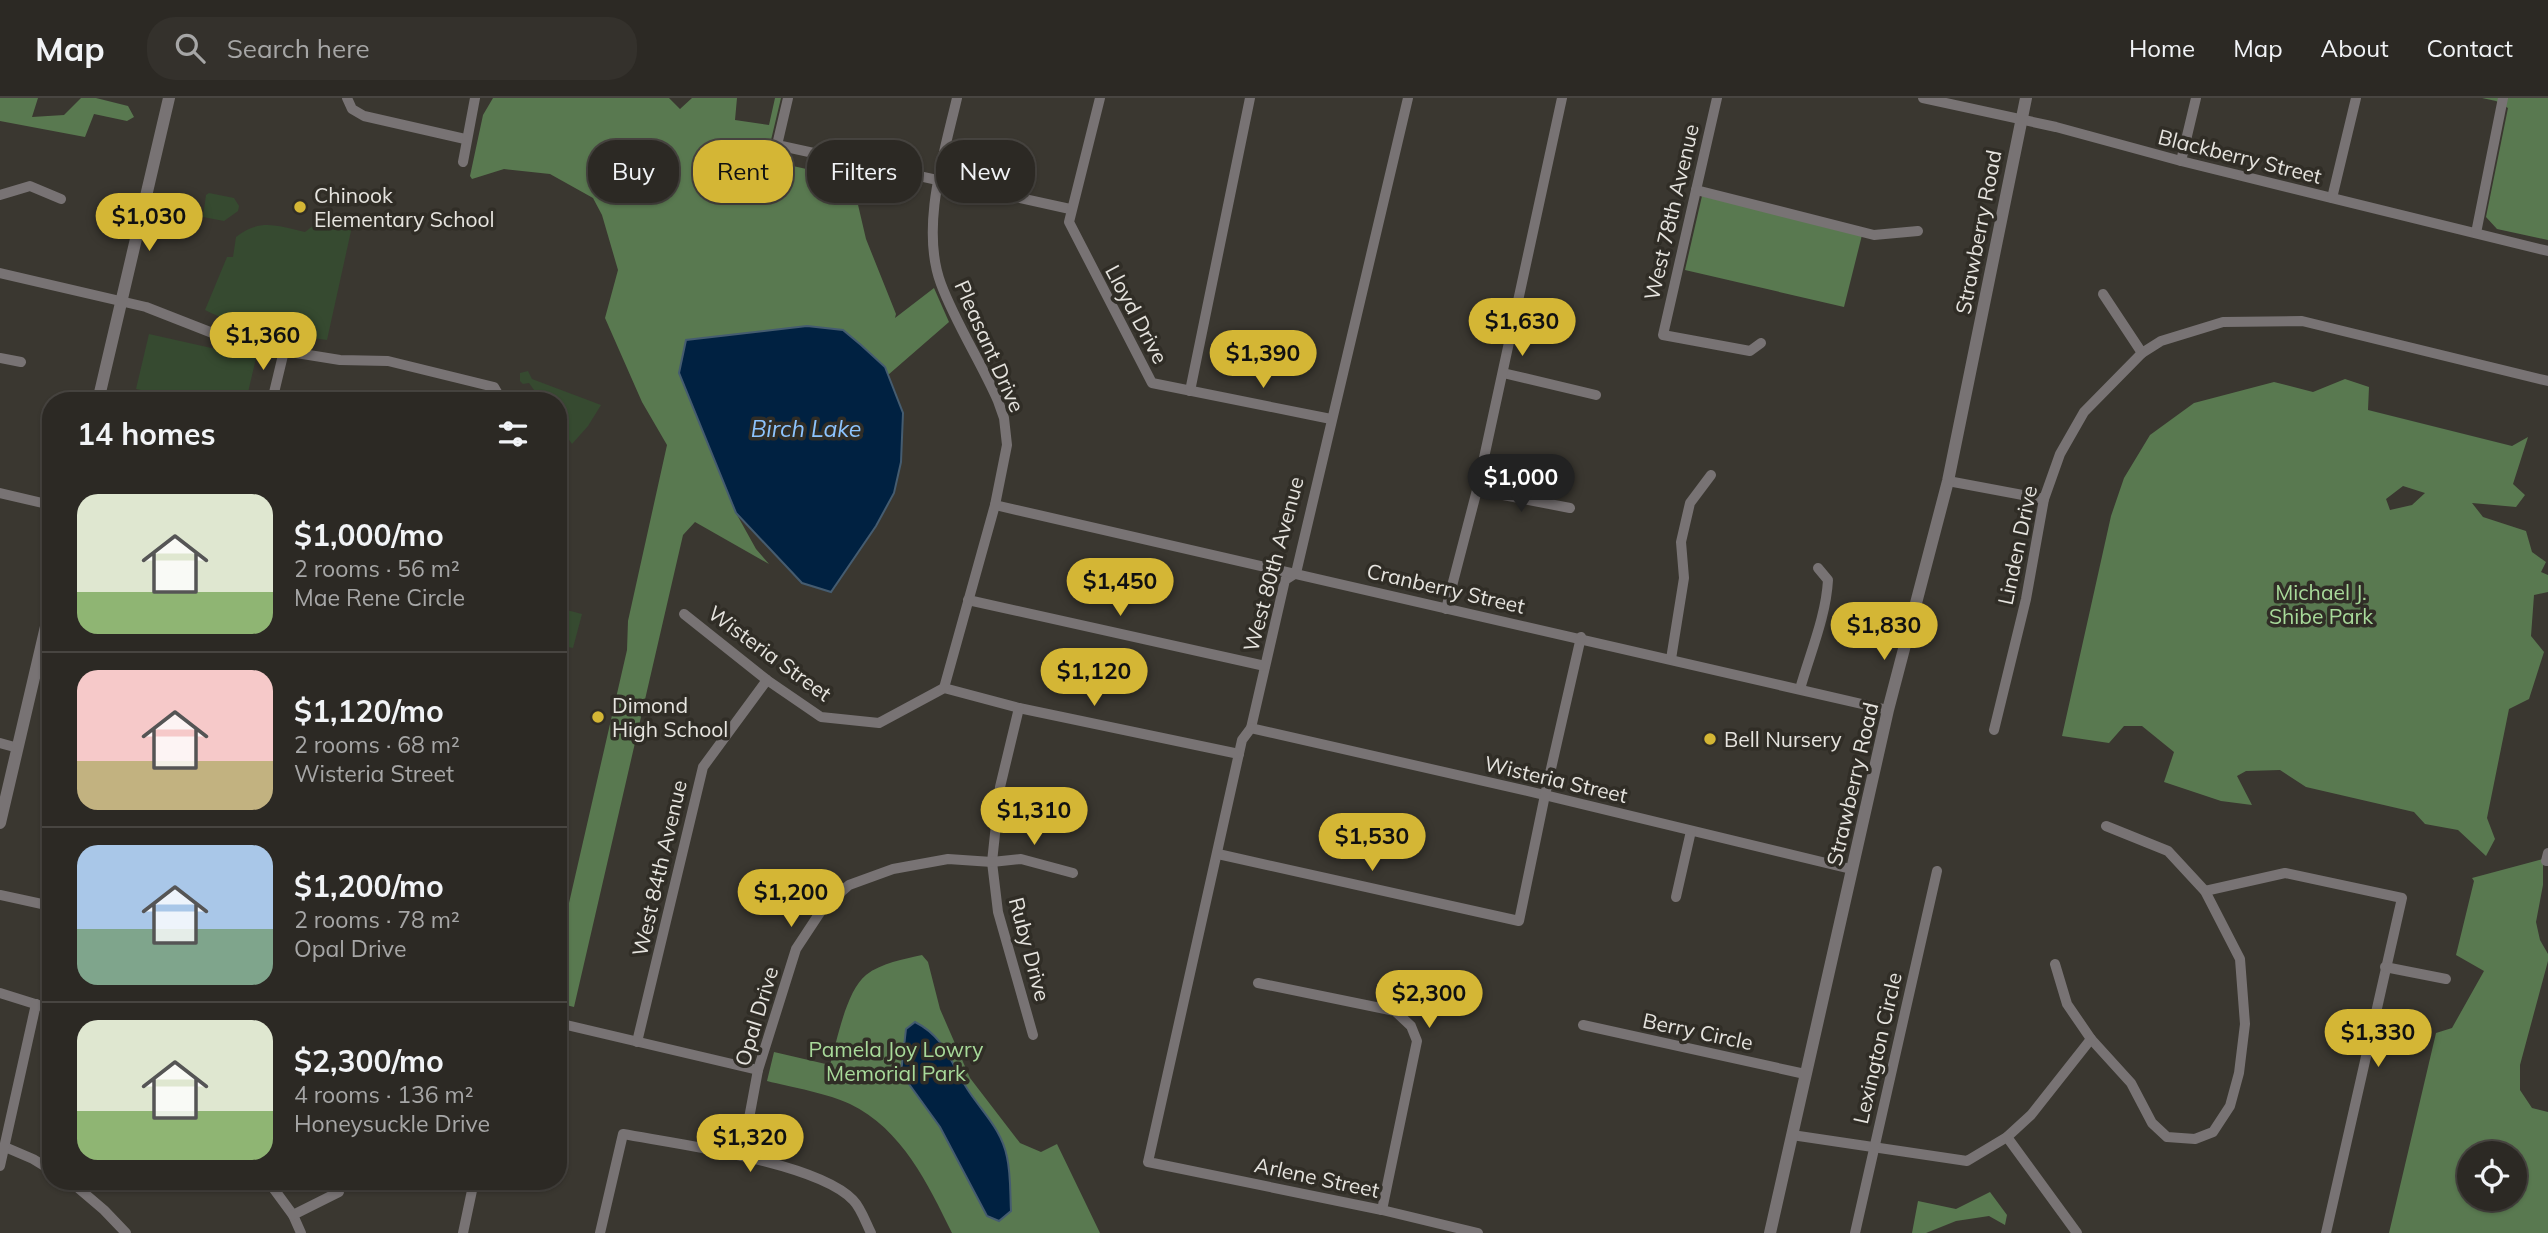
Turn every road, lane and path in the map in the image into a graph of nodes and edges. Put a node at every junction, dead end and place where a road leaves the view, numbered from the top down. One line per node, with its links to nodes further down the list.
1 (169, 98): 35 (street)
2 (347, 98): 18 (street)
3 (475, 98): 18 (street)
4 (788, 98): 22 (street)
5 (957, 98): 19 (street, Pleasant Drive)
6 (1100, 98): 29 (street)
7 (1251, 98): 43 (street)
8 (1408, 98): 48 (street, West 80th Avenue)
9 (1562, 98): 41 (street)
10 (1717, 98): 23 (street, West 78th Avenue)
11 (1923, 98): 16 (street, Blackberry Street)
12 (2026, 98): 17 (street, Strawberry Road)
13 (2196, 98): 20 (street)
14 (2356, 98): 25 (street)
15 (2503, 98): 31 (street)
16 (1941, 100): 17 (street, Blackberry Street)
17 (2021, 119): 20 (street, Blackberry Street); 50 (street, Strawberry Road)
18 (466, 139): 21 (street)
19 (947, 140)
20 (2181, 161): 25 (street, Blackberry Street)
21 (463, 162)
22 (936, 180)
23 (1696, 190): 30 (street); 36 (street, West 78th Avenue)
24 (0, 195): 26 (street)
25 (2332, 198): 31 (street, Blackberry Street)
26 (61, 199)
27 (1035, 201): 29 (street)
28 (936, 203): 55 (street, Pleasant Drive)
29 (1070, 209): 43 (street, Lloyd Drive)
30 (1918, 231)
31 (2476, 233): 32 (street, Blackberry Street)
32 (2548, 251)
33 (0, 273): 35 (street)
34 (2103, 294): 38 (street)
35 (121, 302): 37 (street); 44 (street)
36 (1761, 343)
37 (284, 351): 45 (street); 46 (street)
38 (2142, 353): 42 (street, Linden Drive); 53 (street, Linden Drive)
39 (0, 358): 40 (street)
40 (21, 362)
41 (1503, 373): 47 (street); 51 (street)
42 (2548, 381)
43 (1190, 391): 48 (street, Lloyd Drive)
44 (100, 392)
45 (274, 392)
46 (497, 392)
47 (1596, 395)
48 (1331, 419): 58 (street, West 80th Avenue)
49 (1711, 475): 63 (street)
50 (1948, 481): 53 (street); 70 (street, Strawberry Road)
51 (1477, 489): 56 (street); 60 (street)
52 (0, 493): 54 (street)
53 (2044, 499): 72 (street, Linden Drive)
54 (42, 503)
55 (995, 505): 58 (street, Cranberry Street); 59 (street, Pleasant Drive)
56 (1570, 508)
57 (1818, 568): 68 (street)
58 (1296, 573): 60 (street, Cranberry Street); 65 (street, West 80th Avenue)
59 (968, 600): 65 (street); 67 (street, Pleasant Drive)
60 (1446, 608): 62 (street, Cranberry Street)
61 (684, 614): 66 (street, Wisteria Street)
62 (1581, 638): 63 (street, Cranberry Street); 76 (street)
63 (1671, 659): 68 (street, Cranberry Street)
64 (42, 666): 74 (street)
65 (1265, 666): 71 (street, West 80th Avenue)
66 (767, 680): 67 (street, Wisteria Street); 100 (street, West 84th Avenue)
67 (944, 688): 69 (street)
68 (1800, 689): 70 (street, Cranberry Street)
69 (1020, 708): 75 (street); 81 (street, Ruby Drive)
70 (1888, 710): 82 (street, Strawberry Road)
71 (1251, 728): 75 (street, West 80th Avenue); 76 (street, Wisteria Street)
72 (1994, 730)
73 (0, 743): 74 (street)
74 (18, 748): 77 (street)
75 (1239, 754): 80 (street, West 80th Avenue)
76 (1545, 795): 79 (street, Wisteria Street); 80 (street)
77 (0, 824)
78 (2106, 826): 85 (street)
79 (1691, 831): 82 (street, Wisteria Street); 87 (street)
80 (1218, 854): 108 (street, West 80th Avenue)
81 (992, 862): 84 (street, Opal Drive); 98 (street, Ruby Drive); 101 (street, Opal Drive)
82 (1851, 869): 102 (street, Strawberry Road)
83 (1937, 871): 105 (street, Lexington Circle)
84 (1073, 873)
85 (2205, 891): 90 (street); 99 (street)
86 (0, 895): 88 (street)
87 (1676, 897)
88 (42, 904)
89 (2055, 964): 99 (street)
90 (2385, 967): 91 (street); 126 (street)
91 (2446, 979)
92 (1258, 984): 115 (street)
93 (0, 993): 94 (street)
94 (36, 1004): 95 (street); 106 (street)
95 (42, 1006)
96 (567, 1025): 100 (street)
97 (1583, 1025): 102 (street, Berry Circle)
98 (1033, 1035)
99 (2091, 1039): 104 (street)
100 (637, 1042): 101 (street)
101 (758, 1070): 107 (street, Opal Drive)
102 (1805, 1074): 103 (street, Strawberry Road)
103 (1792, 1135): 105 (street); 123 (street, Strawberry Road)
104 (2007, 1137): 105 (street); 125 (street)
105 (1875, 1146): 124 (street, Lexington Circle)
106 (5, 1147): 109 (street); 110 (street)
107 (742, 1156): 120 (street); 121 (street)
108 (1148, 1162): 115 (street, Arlene Street)
109 (0, 1166)
110 (42, 1166)
111 (81, 1190): 117 (street)
112 (275, 1190): 116 (street)
113 (472, 1190): 119 (street)
114 (339, 1192): 116 (street)
115 (1382, 1210): 122 (street, Arlene Street)
116 (293, 1215): 118 (street)
117 (125, 1233)
118 (301, 1233)
119 (463, 1233)
120 (600, 1233)
121 (872, 1233)
122 (1478, 1233)
123 (1770, 1233)
124 (1855, 1233)
125 (2077, 1233)
126 (2326, 1233)

